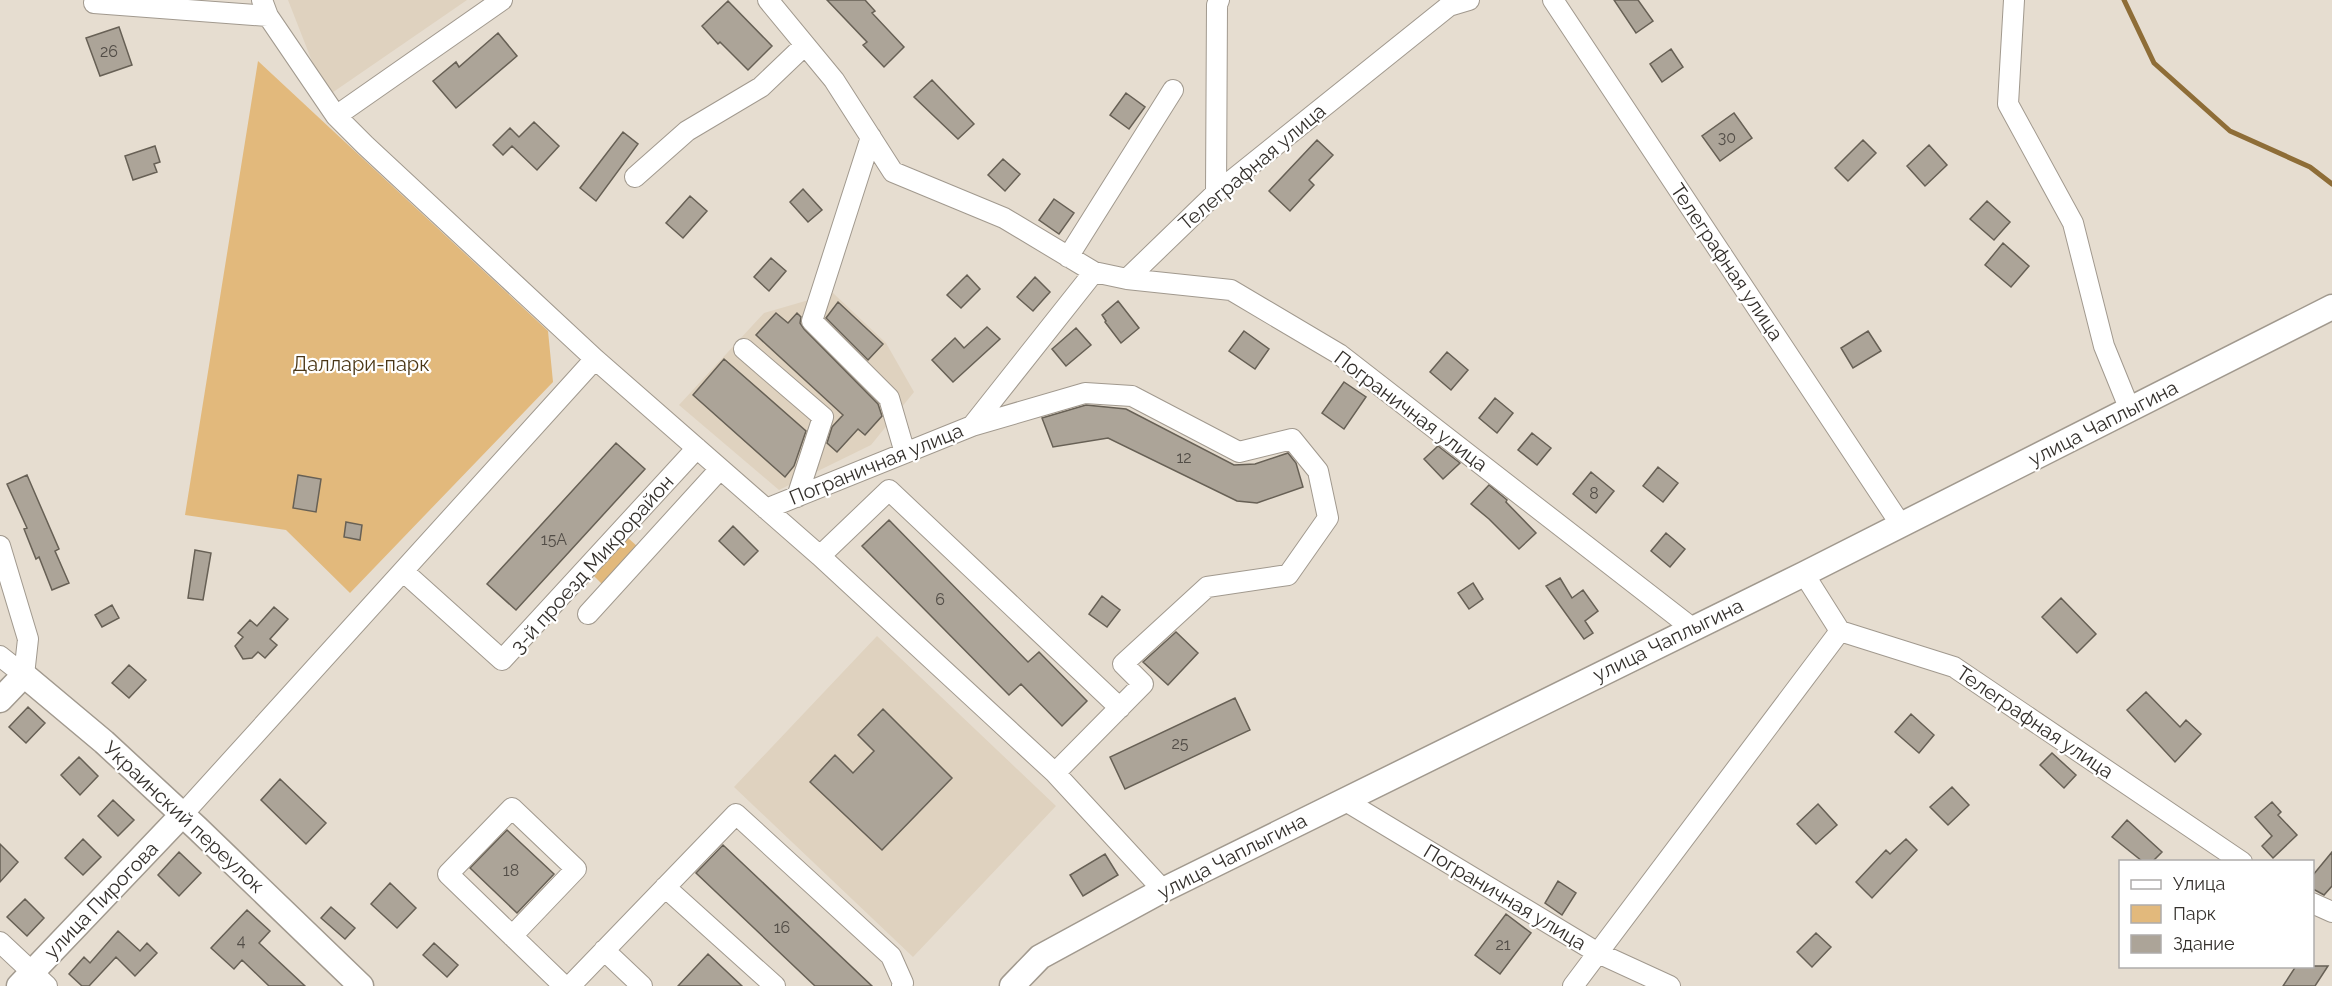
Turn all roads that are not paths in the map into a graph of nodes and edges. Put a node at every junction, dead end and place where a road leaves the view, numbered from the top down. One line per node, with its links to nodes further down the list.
1 (502, 0): 11 (street)
2 (768, 0): 9 (street, Пограничная улица)
3 (1219, 0): 14 (street)
4 (1469, 0): 14 (street, Телеграфная улица)
5 (1553, 0): 29 (street, Телеграфная улица)
6 (2014, 0): 21 (street)
7 (94, 3): 8 (street)
8 (265, 8): 11 (street)
9 (806, 45): 12 (street, Пограничная улица); 13 (street)
10 (1173, 90): 15 (street)
11 (336, 116): 20 (street)
12 (871, 137): 15 (street, Пограничная улица); 24 (street)
13 (635, 177)
14 (1216, 193): 17 (street, Телеграфная улица)
15 (1068, 257): 16 (street, Пограничная улица)
16 (1094, 272): 17 (street, Пограничная улица); 22 (street, Пограничная улица)
17 (1127, 279): 36 (street, Пограничная улица)
18 (2332, 307): 21 (main road, улица Чаплыгина)
19 (744, 349): 26 (street)
20 (595, 359): 23 (street); 33 (street)
21 (2130, 410): 29 (main road, улица Чаплыгина)
22 (972, 426): 24 (street, Пограничная улица); 41 (street)
23 (697, 448): 25 (street); 28 (street, 3-й проезд Микрорайон)
24 (905, 453): 26 (street, Пограничная улица)
25 (720, 469): 27 (street); 30 (street)
26 (797, 497): 27 (street, Пограничная улица)
27 (766, 509): 32 (street)
28 (637, 514): 30 (street); 33 (street, 3-й проезд Микрорайон)
29 (1901, 525): 34 (main road, улица Чаплыгина)
30 (660, 535): 35 (street)
31 (0, 546): 39 (street)
32 (820, 556): 41 (street); 42 (street)
33 (404, 572): 44 (street)
34 (1804, 574): 36 (main road, улица Чаплыгина); 37 (street)
35 (588, 614)
36 (1692, 628): 43 (main road, улица Чаплыгина)
37 (1840, 631): 45 (street, Телеграфная улица); 53 (street)
38 (0, 656): 39 (street, Украинский переулок)
39 (24, 675): 40 (main road); 44 (main road, Украинский переулок)
40 (0, 700)
41 (1120, 708): 42 (street)
42 (1055, 772): 47 (street)
43 (1344, 800): 47 (main road, улица Чаплыгина); 53 (street, Пограничная улица)
44 (182, 815): 54 (main road, улица Пирогова); 55 (main road, Украинский переулок)
45 (2241, 860)
46 (665, 887): 52 (street); 59 (street); 60 (street)
47 (1163, 890): 61 (main road, улица Чаплыгина)
48 (2314, 903): 49 (street)
49 (2332, 912)
50 (512, 936): 50 (street); 56 (street)
51 (0, 942): 54 (street)
52 (604, 950): 57 (street); 58 (street)
53 (1598, 953): 62 (street); 63 (street, Пограничная улица)
54 (33, 981)
55 (361, 986)
56 (564, 986)
57 (570, 986)
58 (642, 986)
59 (775, 986)
60 (902, 986)
61 (1012, 986)
62 (1573, 986)
63 (1670, 986)

